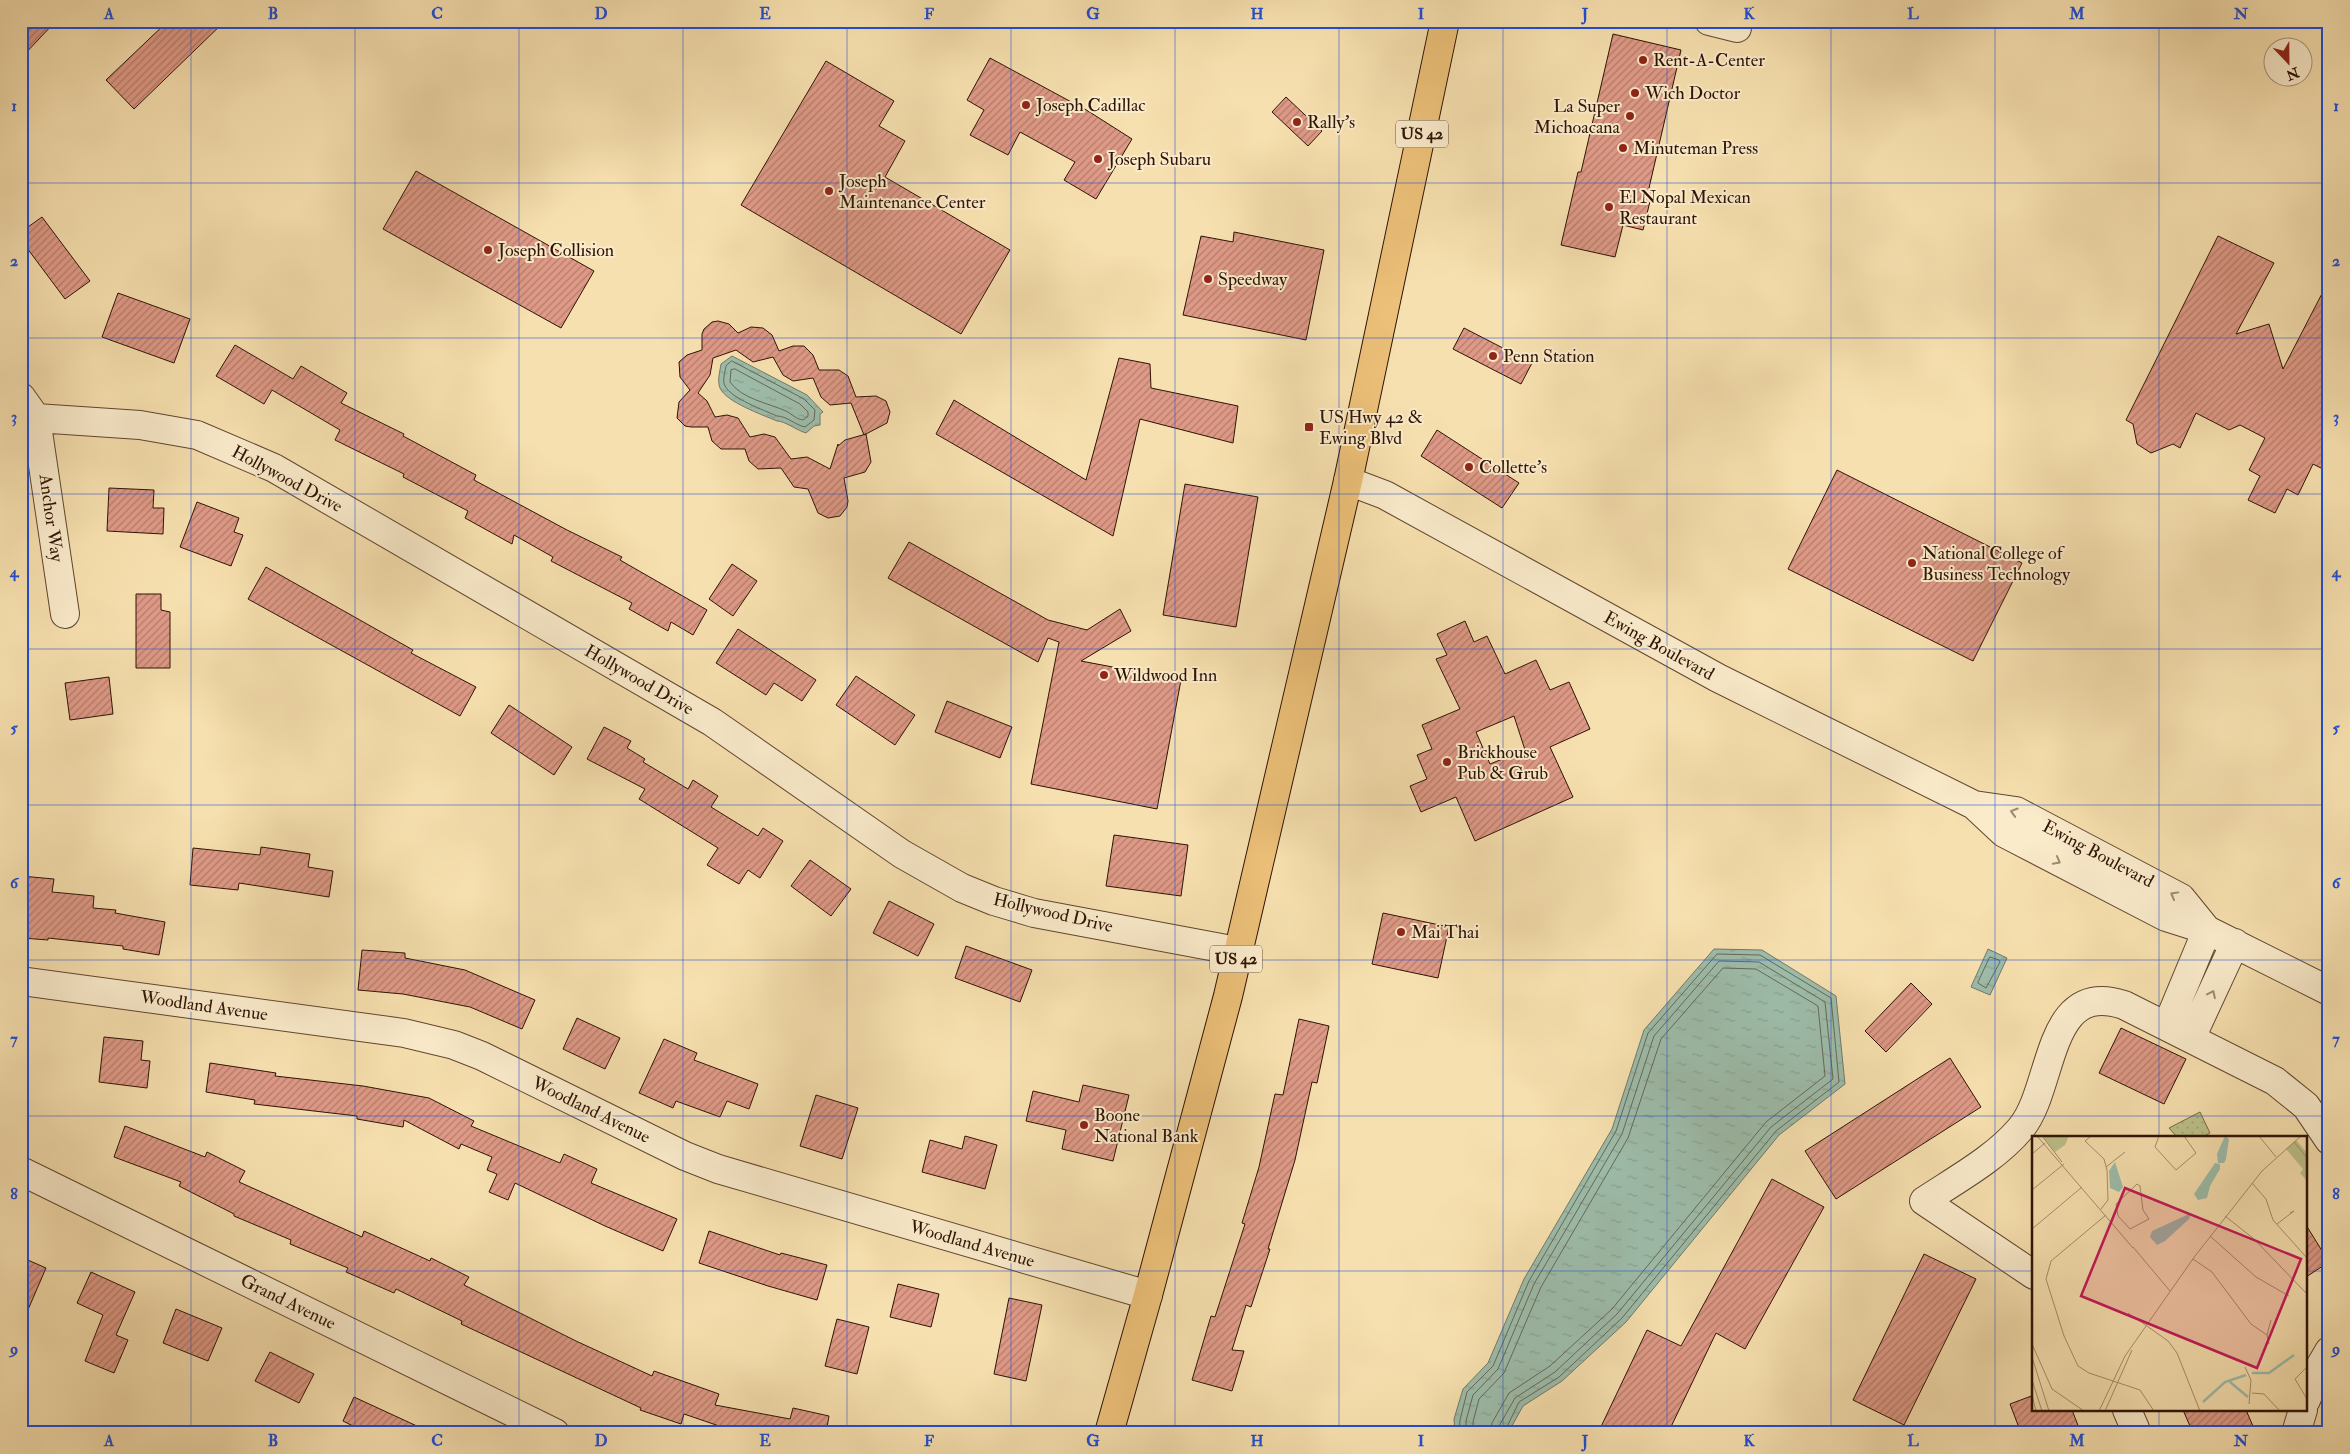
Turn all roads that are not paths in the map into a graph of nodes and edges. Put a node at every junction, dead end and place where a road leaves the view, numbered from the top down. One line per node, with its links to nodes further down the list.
1 (1445, 21): 5 (main road, US 42)
2 (1709, 21): 3 (street)
3 (1737, 28)
4 (29, 408): 6 (street, Anchor Way); 9 (street, Hollywood Drive)
5 (1348, 481): 7 (street, Ewing Boulevard); 9 (main road, US 42)
6 (65, 614)
7 (2207, 930): 8 (street, Ewing Boulevard); 12 (street)
8 (2235, 943): 11 (street, Ewing Boulevard); 13 (street, one-way to 8)
9 (1237, 951): 17 (main road, US 42)
10 (21, 981): 17 (street, Woodland Avenue)
11 (2329, 992)
12 (2167, 1026): 13 (street); 16 (street)
13 (2191, 1038): 14 (street)
14 (2329, 1140)
15 (21, 1171): 22 (street, Grand Avenue)
16 (2032, 1274)
17 (1148, 1295): 23 (main road, US 42)
18 (2329, 1351): 19 (street)
19 (2308, 1395)
20 (2128, 1412): 24 (street)
21 (2302, 1412): 25 (street)
22 (555, 1433)
23 (1109, 1433)
24 (2137, 1433)
25 (2296, 1433)

